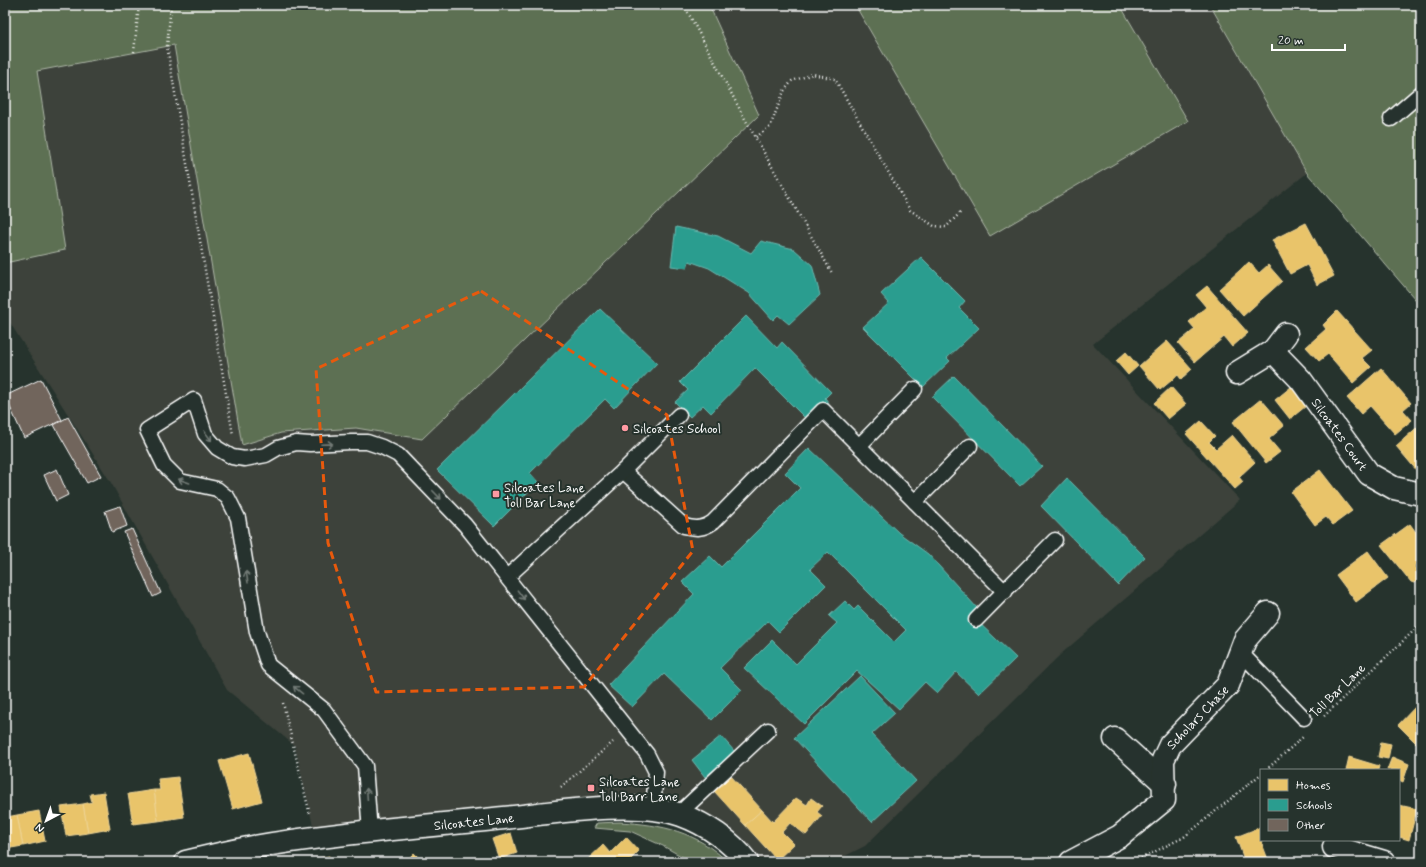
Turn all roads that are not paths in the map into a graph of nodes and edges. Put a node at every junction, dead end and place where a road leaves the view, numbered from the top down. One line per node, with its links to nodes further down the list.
1 (1421, 93): 2 (lane)
2 (1391, 119)
3 (1237, 373): 9 (street, Silcoates Court)
4 (915, 388): 6 (lane)
5 (679, 415): 8 (lane)
6 (859, 446): 8 (lane); 10 (lane)
7 (970, 446): 10 (lane)
8 (623, 471): 12 (lane)
9 (1421, 494)
10 (915, 502): 13 (lane)
11 (1056, 540): 13 (lane)
12 (507, 577): 21 (lane, one-way to 21); 23 (lane, one-way to 12)
13 (1005, 592): 15 (lane)
14 (1268, 612): 16 (street, Scholars Chase)
15 (976, 620)
16 (1241, 652): 17 (lane); 20 (street, Scholars Chase)
17 (1304, 718)
18 (768, 730): 22 (lane)
19 (1115, 739): 20 (street)
20 (1170, 794): 28 (street)
21 (653, 809): 22 (street, Silcoates Lane); 23 (street, Silcoates Lane)
22 (681, 815): 27 (street, Silcoates Lane)
23 (370, 832): 25 (street, Silcoates Lane)
24 (1347, 854): 29 (street)
25 (250, 855): 26 (street, Silcoates Lane)
26 (186, 862)
27 (747, 862)
28 (1071, 862)
29 (1384, 862)

